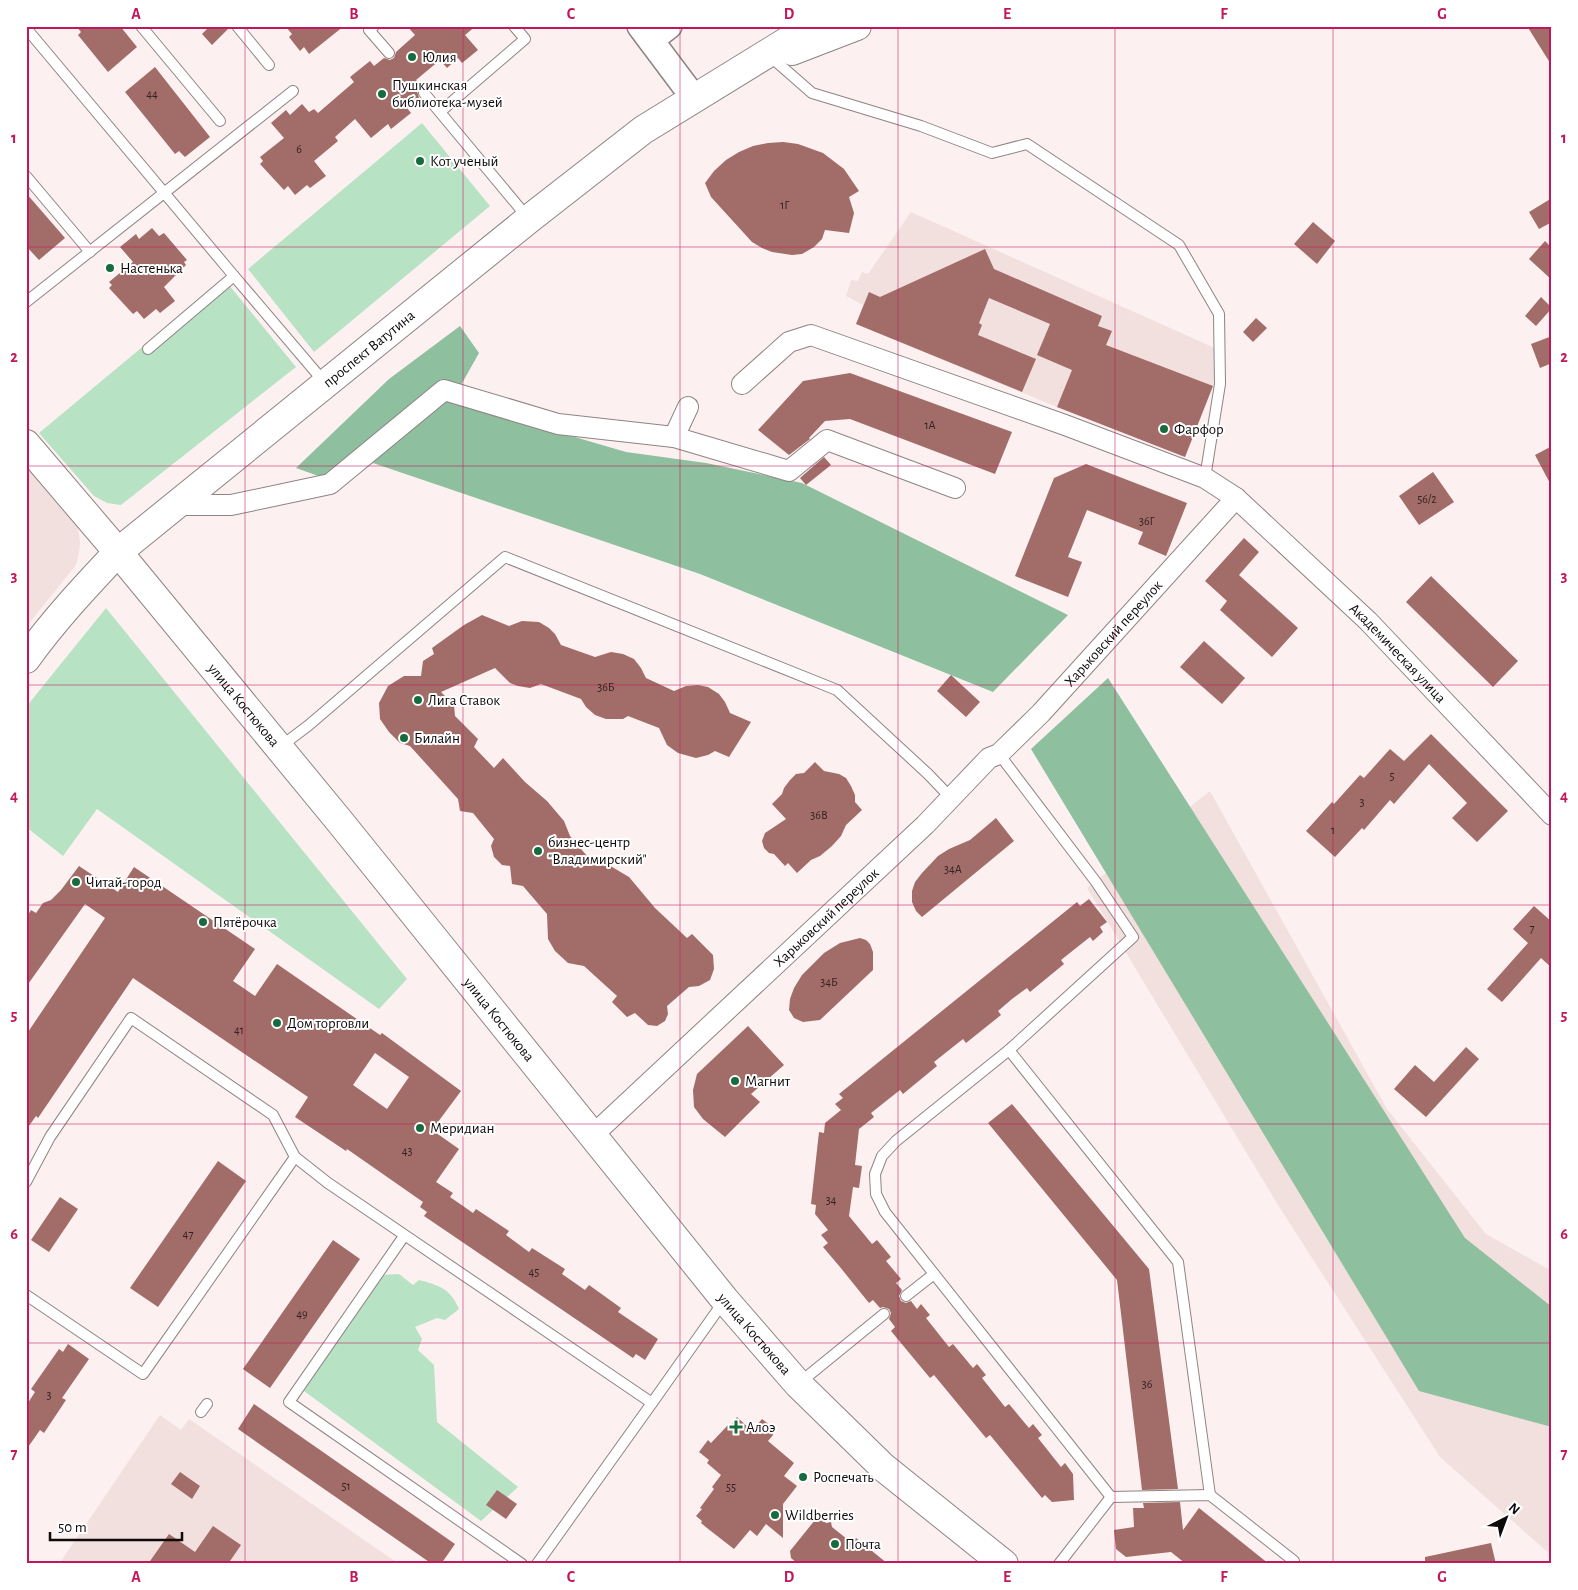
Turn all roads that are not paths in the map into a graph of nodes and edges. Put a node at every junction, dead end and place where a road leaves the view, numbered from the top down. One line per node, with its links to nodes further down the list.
1 (141, 26): 17 (lane)
2 (237, 26): 11 (lane)
3 (374, 26): 9 (lane)
4 (514, 26): 16 (lane)
5 (812, 26): 12 (main road, проспект Ватутина)
6 (857, 26): 10 (main road, проспект Ватутина)
7 (26, 28): 19 (lane)
8 (654, 31): 15 (street)
9 (389, 53)
10 (772, 58): 12 (main road, проспект Ватутина); 30 (lane)
11 (269, 65)
12 (739, 70): 15 (main road, проспект Ватутина)
13 (293, 91): 19 (lane)
14 (424, 93): 16 (lane)
15 (694, 98): 20 (main road, проспект Ватутина)
16 (440, 112): 20 (lane)
17 (220, 121)
18 (26, 176): 21 (lane)
19 (164, 193): 21 (lane); 22 (lane)
20 (529, 219): 25 (main road, проспект Ватутина)
21 (90, 252): 23 (lane)
22 (234, 276): 24 (lane); 25 (lane)
23 (26, 302)
24 (148, 349)
25 (326, 384): 33 (main road, проспект Ватутина)
26 (742, 384): 30 (street)
27 (688, 407): 28 (street)
28 (674, 437): 31 (street); 33 (street)
29 (26, 444): 34 (main road, улица Костюкова)
30 (1205, 478): 32 (street)
31 (955, 488)
32 (1236, 498): 37 (street, Харьковский переулок); 39 (street, Академическая улица)
33 (177, 505): 34 (main road, проспект Ватутина)
34 (118, 552): 35 (main road, проспект Ватутина); 36 (main road, улица Костюкова)
35 (26, 659)
36 (279, 748): 38 (lane); 41 (main road, улица Костюкова)
37 (999, 754): 38 (street, Харьковский переулок); 40 (lane)
38 (951, 798): 41 (street, Харьковский переулок)
39 (1552, 815)
40 (1009, 1050): 45 (lane); 52 (lane)
41 (593, 1135): 48 (main road, улица Костюкова)
42 (295, 1157): 43 (lane); 44 (lane); 46 (lane)
43 (26, 1182)
44 (404, 1236): 51 (lane); 56 (lane)
45 (934, 1274): 47 (lane); 53 (lane)
46 (26, 1295)
47 (906, 1296)
48 (725, 1300): 50 (main road, улица Костюкова); 51 (lane)
49 (884, 1314): 50 (lane)
50 (798, 1384): 55 (main road, улица Костюкова)
51 (652, 1403): 57 (lane)
52 (1210, 1495): 53 (lane); 54 (lane)
53 (1111, 1497): 58 (lane)
54 (1294, 1561)
55 (997, 1562)
56 (522, 1564)
57 (537, 1564)
58 (1059, 1564)

